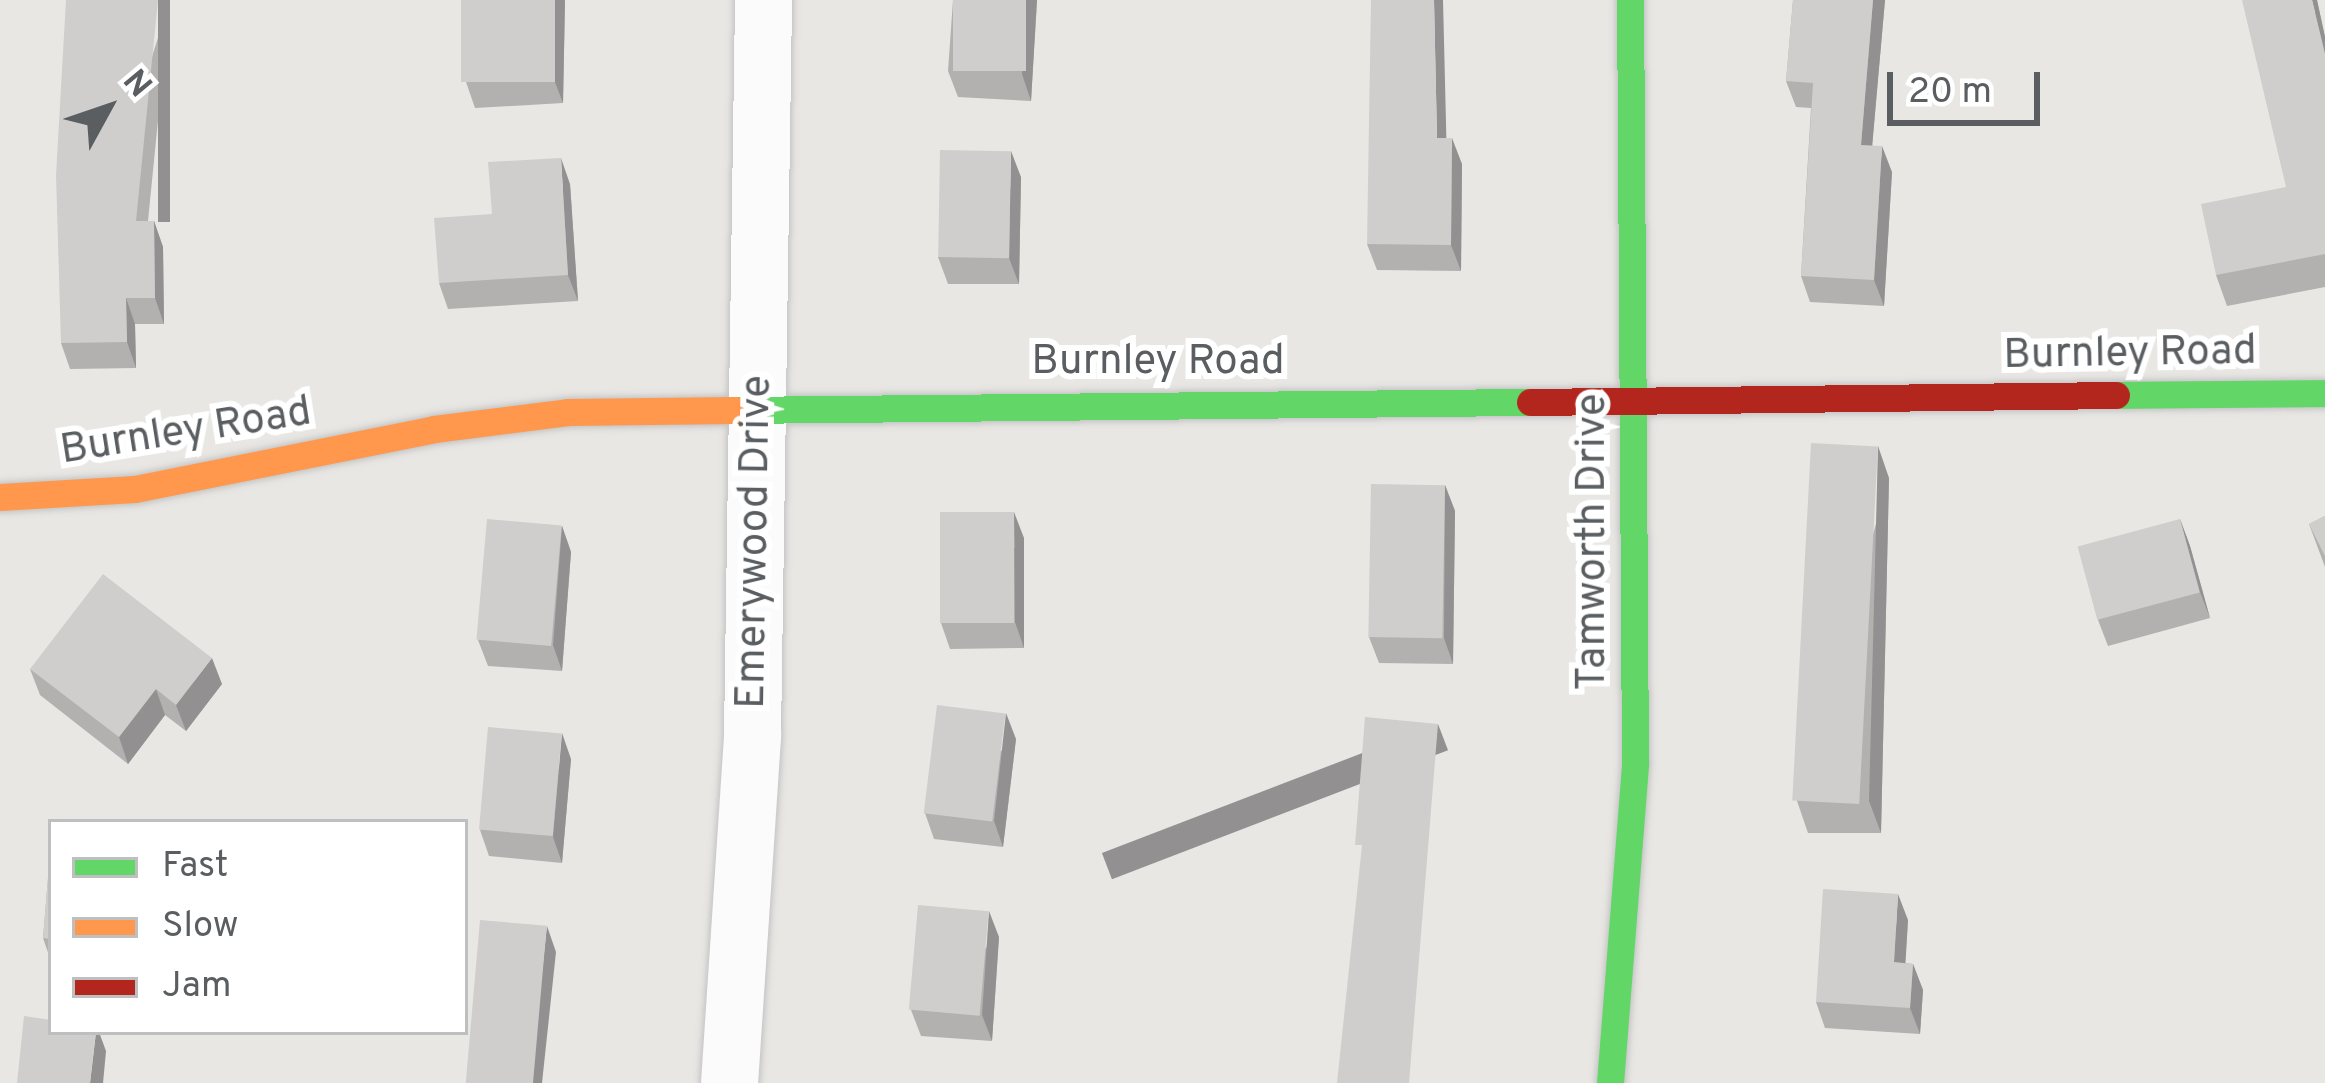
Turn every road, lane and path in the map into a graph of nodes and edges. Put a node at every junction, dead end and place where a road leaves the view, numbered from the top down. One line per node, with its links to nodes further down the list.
1 (763, 0): 5 (street, Emerywood Drive)
2 (1630, 0): 4 (street, Tamworth Drive)
3 (2325, 393): 4 (street, Burnley Road)
4 (1636, 402): 5 (street, Burnley Road); 8 (street, Tamworth Drive)
5 (760, 407): 6 (street, Burnley Road); 7 (street, Emerywood Drive)
6 (0, 497)
7 (729, 1083)
8 (1610, 1083)

